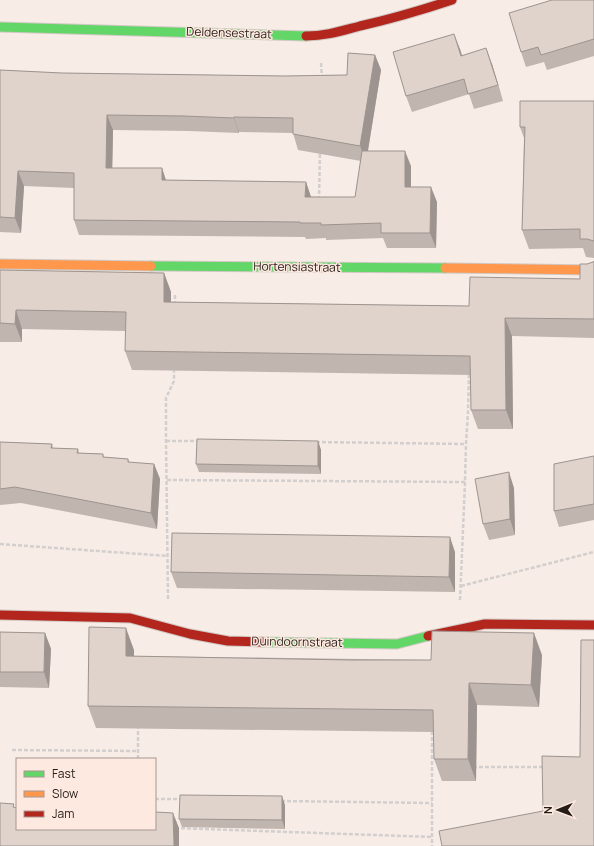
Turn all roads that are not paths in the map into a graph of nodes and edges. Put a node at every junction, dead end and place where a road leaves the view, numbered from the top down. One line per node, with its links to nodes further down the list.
1 (452, 0): 2 (street, Deldensestraat)
2 (0, 26)
3 (0, 264): 4 (street, Hortensiastraat)
4 (594, 270)
5 (0, 615): 6 (street, Duindoornstraat)
6 (594, 625)

